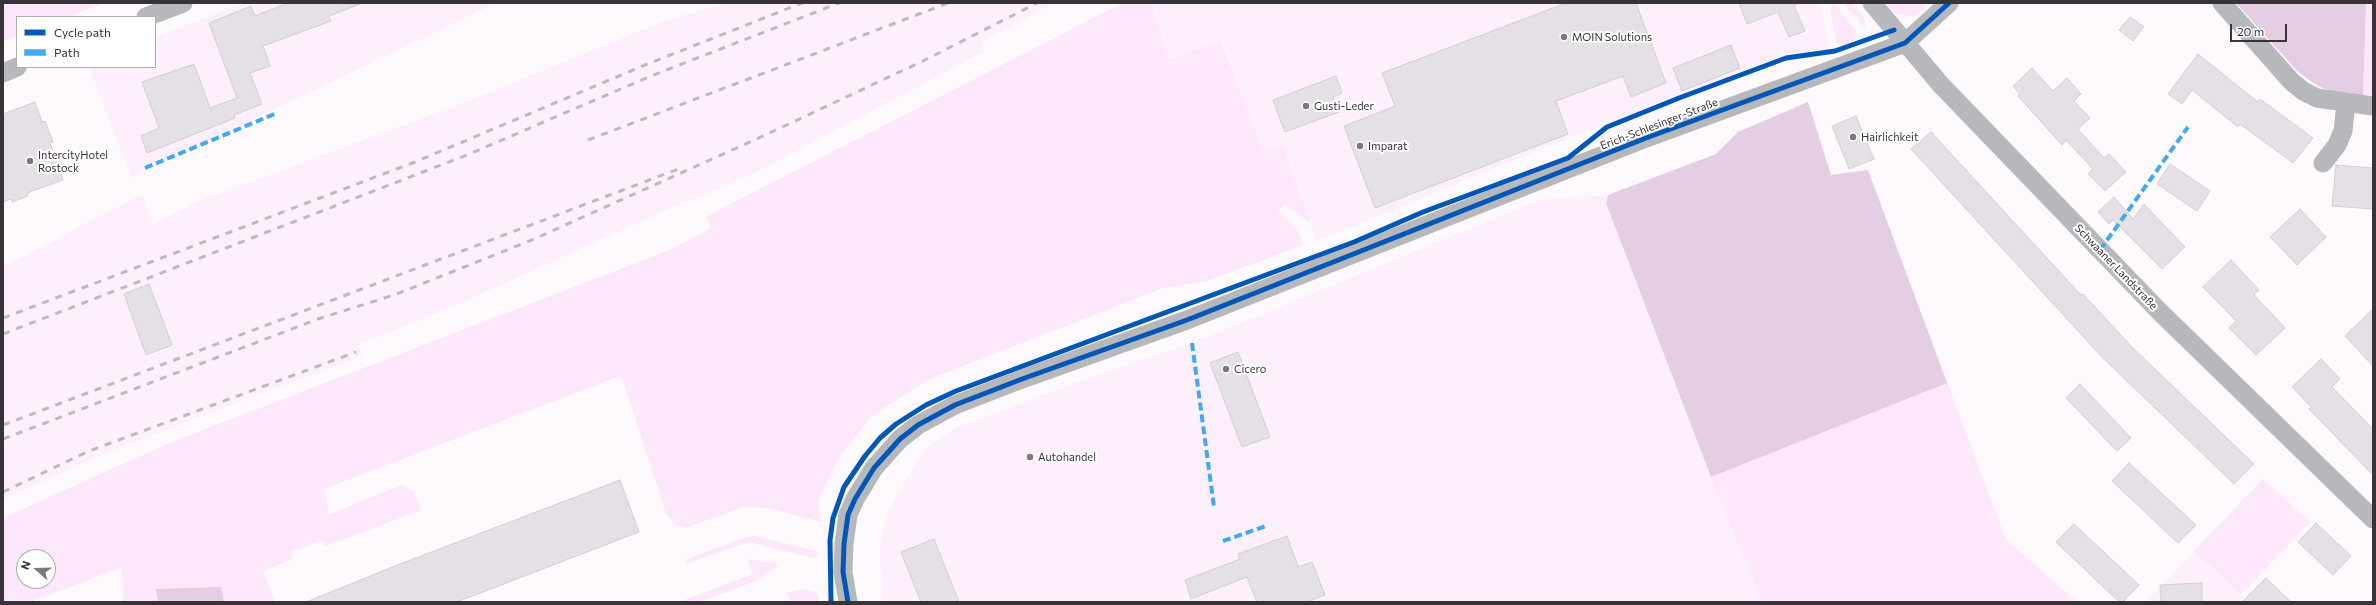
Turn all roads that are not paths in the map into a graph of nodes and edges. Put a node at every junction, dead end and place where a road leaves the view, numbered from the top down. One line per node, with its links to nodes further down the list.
1 (183, 3): 5 (street)
2 (1872, 3): 6 (street, Schwaaner Landstraße)
3 (1949, 3): 6 (street)
4 (2222, 3): 9 (street)
5 (149, 16)
6 (1905, 43): 12 (street, Schwaaner Landstraße); 13 (street, Erich-Schlesinger-Straße)
7 (16, 67): 8 (street)
8 (3, 73)
9 (2346, 104): 10 (street); 11 (street)
10 (2373, 106)
11 (2323, 163)
12 (2373, 519)
13 (848, 602)

